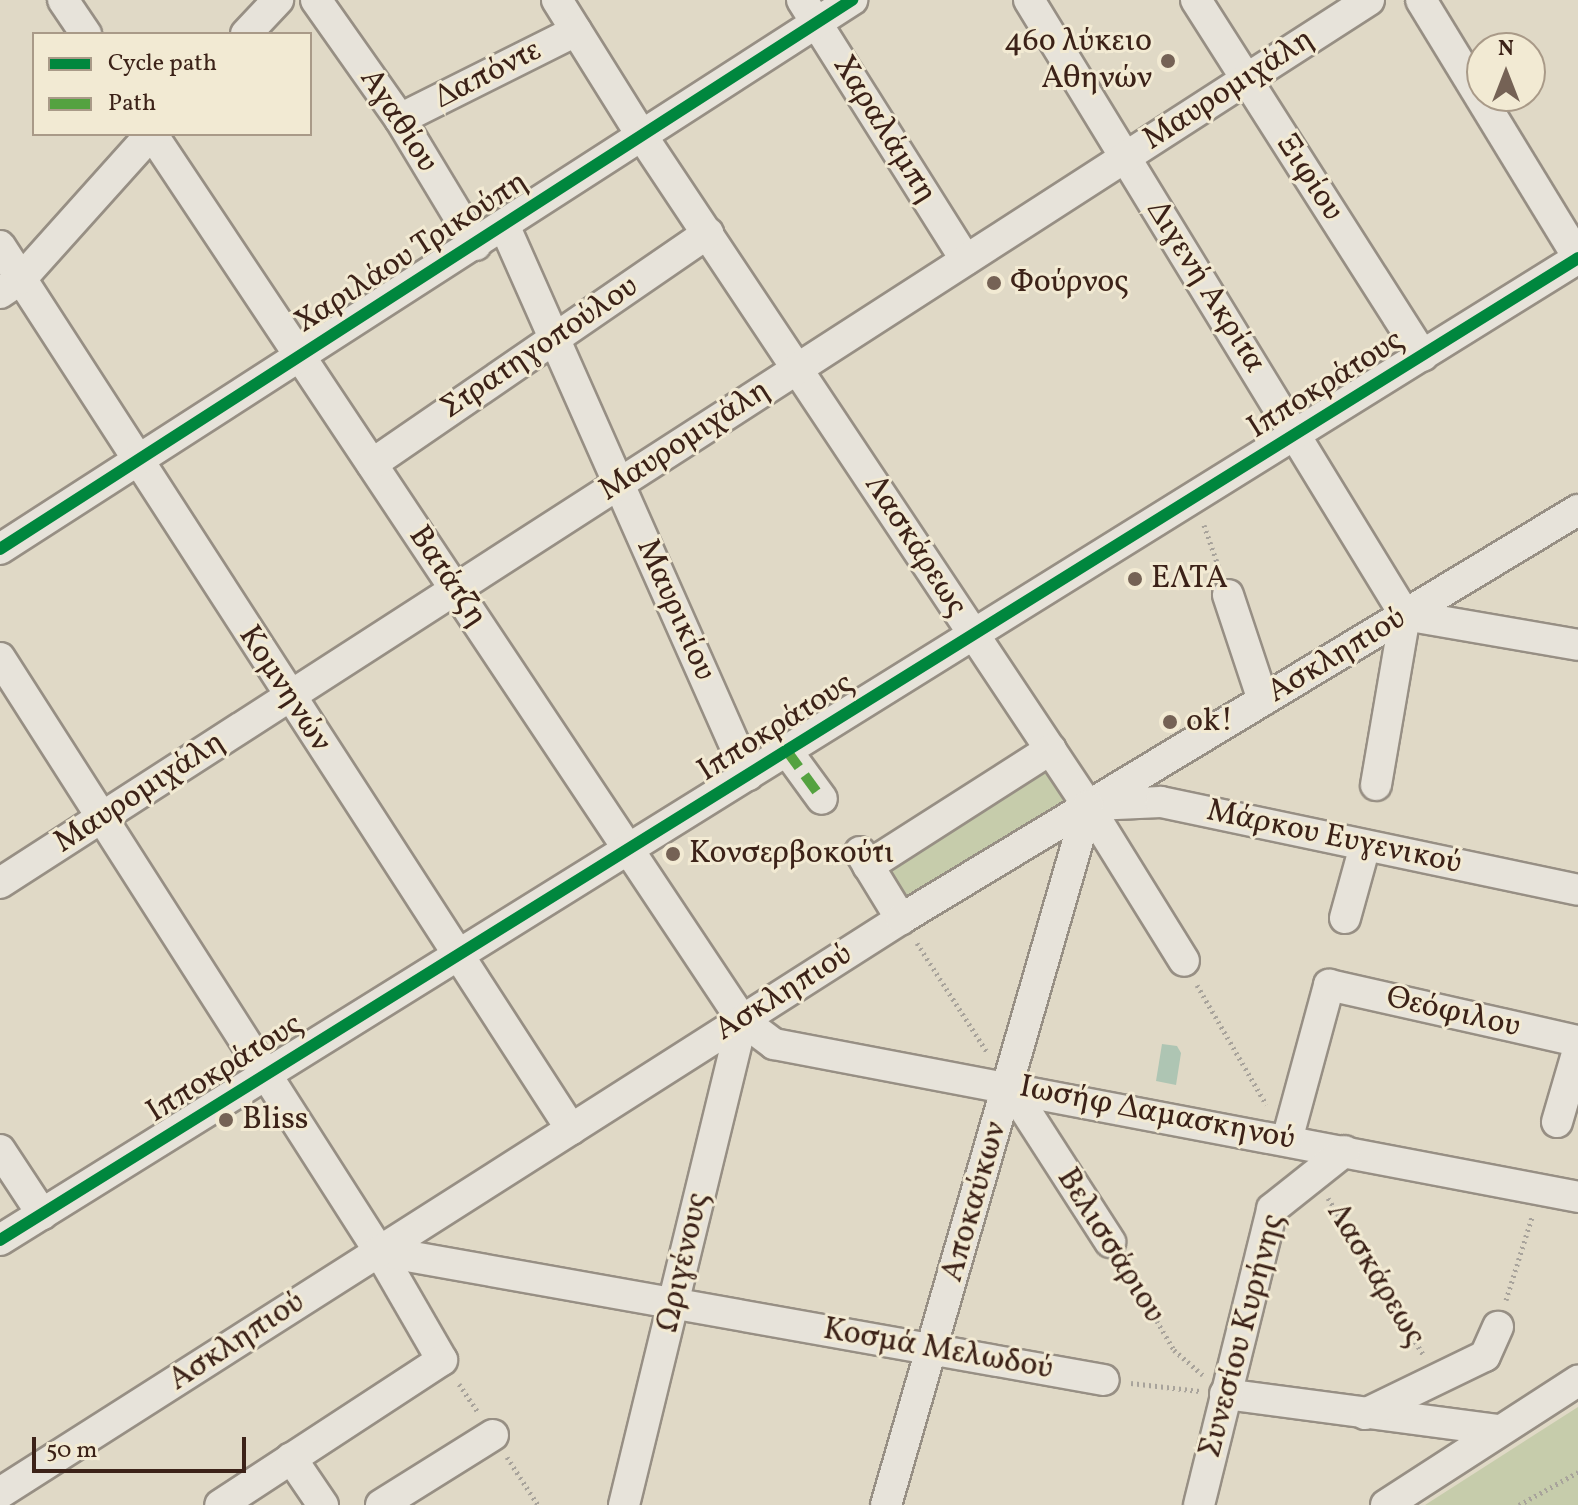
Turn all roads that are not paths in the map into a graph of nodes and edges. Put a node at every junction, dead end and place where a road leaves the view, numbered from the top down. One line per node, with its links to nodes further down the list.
1 (63, 0): 12 (street)
2 (278, 0): 13 (street)
3 (316, 0): 15 (street, Αγαθίου)
4 (557, 0): 11 (street, Λασκάρεως)
5 (852, 0): 10 (street, Χαριλάου Τρικούπη)
6 (1029, 0): 19 (street, Διγενή Ακρίτα)
7 (1196, 0): 14 (street, Ξιφίου)
8 (1369, 0): 14 (street, Μαυρομιχάλη)
9 (1421, 0): 24 (street)
10 (809, 12): 18 (street, Χαριλάου Τρικούπη); 25 (street, Χαραλάμπη)
11 (576, 31): 15 (street, Δαπόντε); 18 (street, Λασκάρεως)
12 (85, 32)
13 (248, 32)
14 (1246, 80): 19 (street, Μαυρομιχάλη); 29 (street, Ξιφίου)
15 (400, 119): 22 (street, Αγαθίου)
16 (150, 136): 26 (street)
17 (153, 136): 28 (street, Βατάτζη)
18 (642, 136): 20 (street, Χαριλάου Τρικούπη); 21 (street, Λασκάρεως)
19 (1125, 157): 25 (street, Μαυρομιχάλη); 31 (street, Διγενή Ακρίτα)
20 (504, 225): 22 (street, Χαριλάου Τρικούπη); 27 (street, Μαυρικίου)
21 (708, 233): 27 (street, Στρατηγοπούλου); 30 (street, Λασκάρεως)
22 (476, 245): 28 (street, Χαριλάου Τρικούπη)
23 (0, 246): 26 (street, Κομνηνών)
24 (1578, 258): 29 (street, Ιπποκράτους)
25 (966, 260): 30 (street, Μαυρομιχάλη)
26 (11, 286): 32 (street, Κομνηνών)
27 (555, 337): 33 (street, Στρατηγοπούλου); 34 (street, Μαυρικίου)
28 (300, 356): 32 (street, Χαριλάου Τρικούπη); 33 (street, Βατάτζη)
29 (1423, 356): 31 (street, Ιπποκράτους)
30 (800, 367): 34 (street, Μαυρομιχάλη); 40 (street, Λασκάρεως)
31 (1295, 435): 39 (street, Διγενή Ακρίτα); 40 (street, Ιπποκράτους)
32 (137, 462): 36 (street, Χαριλάου Τρικούπη); 43 (street, Κομνηνών)
33 (372, 464): 37 (street, Βατάτζη)
34 (620, 484): 37 (street, Μαυρομιχάλη); 47 (street, Μαυρικίου)
35 (1578, 510): 39 (street, Ασκληπιού)
36 (0, 549)
37 (455, 590): 43 (street, Μαυρομιχάλη); 53 (street, Βατάτζη)
38 (1228, 595): 44 (street)
39 (1405, 615): 41 (street); 44 (street, Ασκληπιού); 48 (street)
40 (973, 636): 45 (street, Λασκάρεως); 46 (street, Ιπποκράτους)
41 (1578, 645)
42 (0, 658): 51 (street)
43 (289, 696): 51 (street, Μαυρομιχάλη); 58 (street, Κομνηνών)
44 (1263, 700): 50 (street, Ασκληπιού)
45 (1051, 749): 50 (street, Λασκάρεως); 57 (street)
46 (787, 751): 47 (street, Ιπποκράτους); 49 (street)
47 (748, 775): 53 (street, Ιπποκράτους)
48 (1376, 785)
49 (822, 799)
50 (1088, 806): 52 (street, Μάρκου Ευγενικού); 57 (street, Ασκληπιού); 59 (street, Λασκάρεως); 64 (street, Αποκαύκων)
51 (103, 816): 54 (street, Μαυρομιχάλη); 63 (street)
52 (1365, 846): 55 (street, Μάρκου Ευγενικού); 56 (street)
53 (628, 850): 58 (street, Ιπποκράτους); 60 (street, Βατάτζη)
54 (0, 883)
55 (1578, 890)
56 (1345, 918)
57 (901, 919): 60 (street, Ασκληπιού)
58 (457, 956): 63 (street, Ιπποκράτους); 66 (street, Κομνηνών)
59 (1184, 961)
60 (742, 1020): 64 (street, Ιωσήφ Δαμασκηνού); 66 (street, Ασκληπιού); 75 (street, Ωριγένους)
61 (1578, 1041): 67 (street, Θεόφιλου)
62 (1578, 1050): 65 (street)
63 (264, 1075): 71 (street, Ιπποκράτους); 74 (street)
64 (1009, 1085): 67 (street, Ιωσήφ Δαμασκηνού); 73 (street, Βελισσάριου); 77 (street, Αποκαύκων)
65 (1557, 1122)
66 (571, 1129): 74 (street, Ασκληπιού)
67 (1287, 1140): 69 (street, Ιωσήφ Δαμασκηνού)
68 (0, 1150): 71 (street)
69 (1345, 1151): 70 (street, Ιωσήφ Δαμασκηνού); 80 (street, Συνεσίου Κυρήνης)
70 (1578, 1197)
71 (42, 1214): 72 (street, Ιπποκράτους)
72 (0, 1240)
73 (1110, 1242)
74 (379, 1251): 75 (street, Κοσμά Μελωδού); 84 (street); 85 (street, Ασκληπιού)
75 (675, 1303): 77 (street, Κοσμά Μελωδού); 89 (street, Ωριγένους)
76 (1498, 1327): 81 (street)
77 (934, 1348): 78 (street, Κοσμά Μελωδού); 90 (street, Αποκαύκων)
78 (1104, 1380)
79 (1578, 1381): 82 (street)
80 (1225, 1394): 81 (street); 91 (street, Συνεσίου Κυρήνης)
81 (1365, 1414): 82 (street)
82 (1499, 1430): 92 (street)
83 (493, 1435): 88 (street)
84 (291, 1458): 86 (street); 87 (street)
85 (0, 1493)
86 (220, 1505)
87 (323, 1505)
88 (381, 1505)
89 (624, 1505)
90 (886, 1505)
91 (1199, 1505)
92 (1386, 1505)

